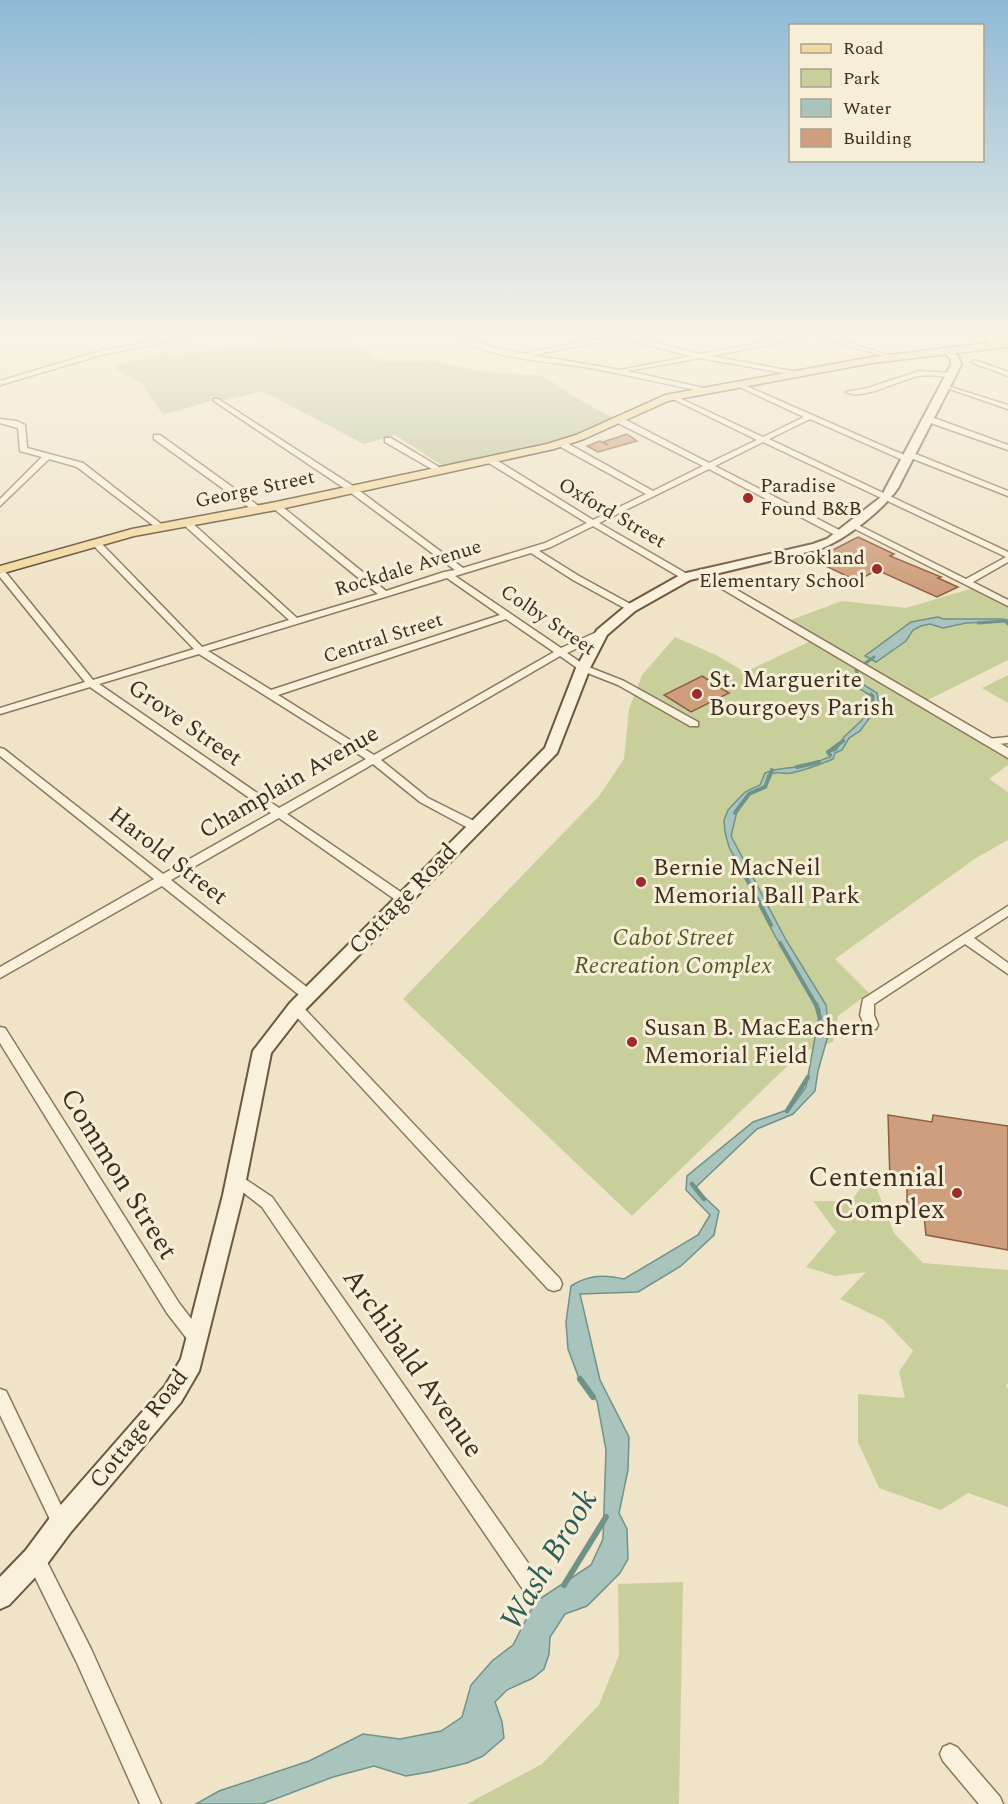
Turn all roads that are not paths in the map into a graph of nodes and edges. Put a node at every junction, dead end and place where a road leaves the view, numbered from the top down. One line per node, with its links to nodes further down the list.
1 (247, 420): 19 (street)
2 (618, 420): 12 (main road, George Street); 17 (street)
3 (721, 420): 11 (street)
4 (802, 420): 11 (street, Rockdale Avenue)
5 (817, 420): 15 (street)
6 (927, 420): 15 (main road, Cottage Road)
7 (931, 420): 13 (street)
8 (0, 422): 14 (street)
9 (157, 437): 25 (street)
10 (388, 440): 18 (street)
11 (762, 440): 17 (street, Rockdale Avenue); 22 (street)
12 (562, 444): 16 (main road, George Street); 20 (street)
13 (1008, 448)
14 (46, 457): 23 (street); 28 (street)
15 (909, 457): 21 (street); 22 (main road, Cottage Road)
16 (490, 460): 18 (main road, George Street); 27 (street, Oxford Street)
17 (708, 466): 20 (street, Rockdale Avenue); 29 (street)
18 (440, 470): 19 (main road, George Street)
19 (350, 488): 24 (main road, George Street); 35 (street)
20 (653, 494): 27 (street, Rockdale Avenue)
21 (1008, 494)
22 (885, 499): 29 (main road, Cottage Road); 32 (street)
23 (0, 504)
24 (276, 506): 25 (main road, George Street); 40 (street)
25 (257, 509): 26 (main road, George Street)
26 (188, 523): 28 (main road, George Street); 44 (street)
27 (592, 524): 31 (street, Rockdale Avenue); 38 (street, Oxford Street)
28 (161, 527): 30 (main road, George Street)
29 (846, 529): 36 (main road, Cottage Road); 39 (street)
30 (96, 543): 34 (main road, George Street); 46 (street)
31 (532, 550): 35 (street, Rockdale Avenue); 42 (street)
32 (1008, 555)
33 (1008, 559): 39 (street)
34 (0, 570): 49 (street, Grove Street)
35 (460, 570): 37 (street, Rockdale Avenue)
36 (701, 572): 38 (main road, Cottage Road); 54 (street)
37 (447, 574): 40 (street, Rockdale Avenue); 43 (street, Colby Street)
38 (686, 577): 42 (main road, Cottage Road)
39 (966, 582): 41 (street)
40 (384, 594): 44 (street, Rockdale Avenue)
41 (1008, 603)
42 (631, 608): 45 (main road, Cottage Road)
43 (507, 616): 47 (street, Colby Street); 50 (street, Central Street)
44 (295, 621): 46 (street, Rockdale Avenue)
45 (602, 633): 47 (street, Champlain Avenue); 48 (main road, Cottage Road)
46 (200, 650): 49 (street, Rockdale Avenue); 50 (street)
47 (561, 652): 48 (street, Colby Street); 57 (street, Champlain Avenue)
48 (583, 668): 52 (street, Colby Street); 59 (main road, Cottage Road)
49 (91, 683): 51 (street, Rockdale Avenue); 58 (street, Grove Street)
50 (270, 694): 57 (street)
51 (0, 711)
52 (694, 724)
53 (1008, 740): 54 (street)
54 (987, 742): 56 (street)
55 (0, 751): 60 (street, Harold Street)
56 (1008, 754)
57 (373, 759): 58 (street, Champlain Avenue); 59 (street)
58 (278, 813): 60 (street, Champlain Avenue); 61 (street, Grove Street)
59 (474, 826): 61 (main road, Cottage Road)
60 (161, 879): 65 (street, Champlain Avenue); 66 (street, Harold Street)
61 (404, 900): 66 (main road, Cottage Road)
62 (1008, 910): 63 (street)
63 (964, 938): 64 (street); 68 (street)
64 (1008, 969)
65 (0, 973)
66 (308, 995): 67 (main road, Cottage Road)
67 (296, 1008): 70 (main road, Cottage Road); 71 (street)
68 (871, 1024)
69 (0, 1032): 72 (street, Common Street)
70 (236, 1179): 72 (main road, Cottage Road); 76 (street, Archibald Avenue)
71 (554, 1284)
72 (198, 1340): 74 (main road, Cottage Road)
73 (0, 1397): 74 (street)
74 (61, 1524): 75 (main road, Cottage Road)
75 (35, 1559): 77 (main road, Cottage Road); 79 (street)
76 (533, 1587)
77 (0, 1596)
78 (950, 1754): 80 (street)
79 (151, 1804)
80 (993, 1804)

